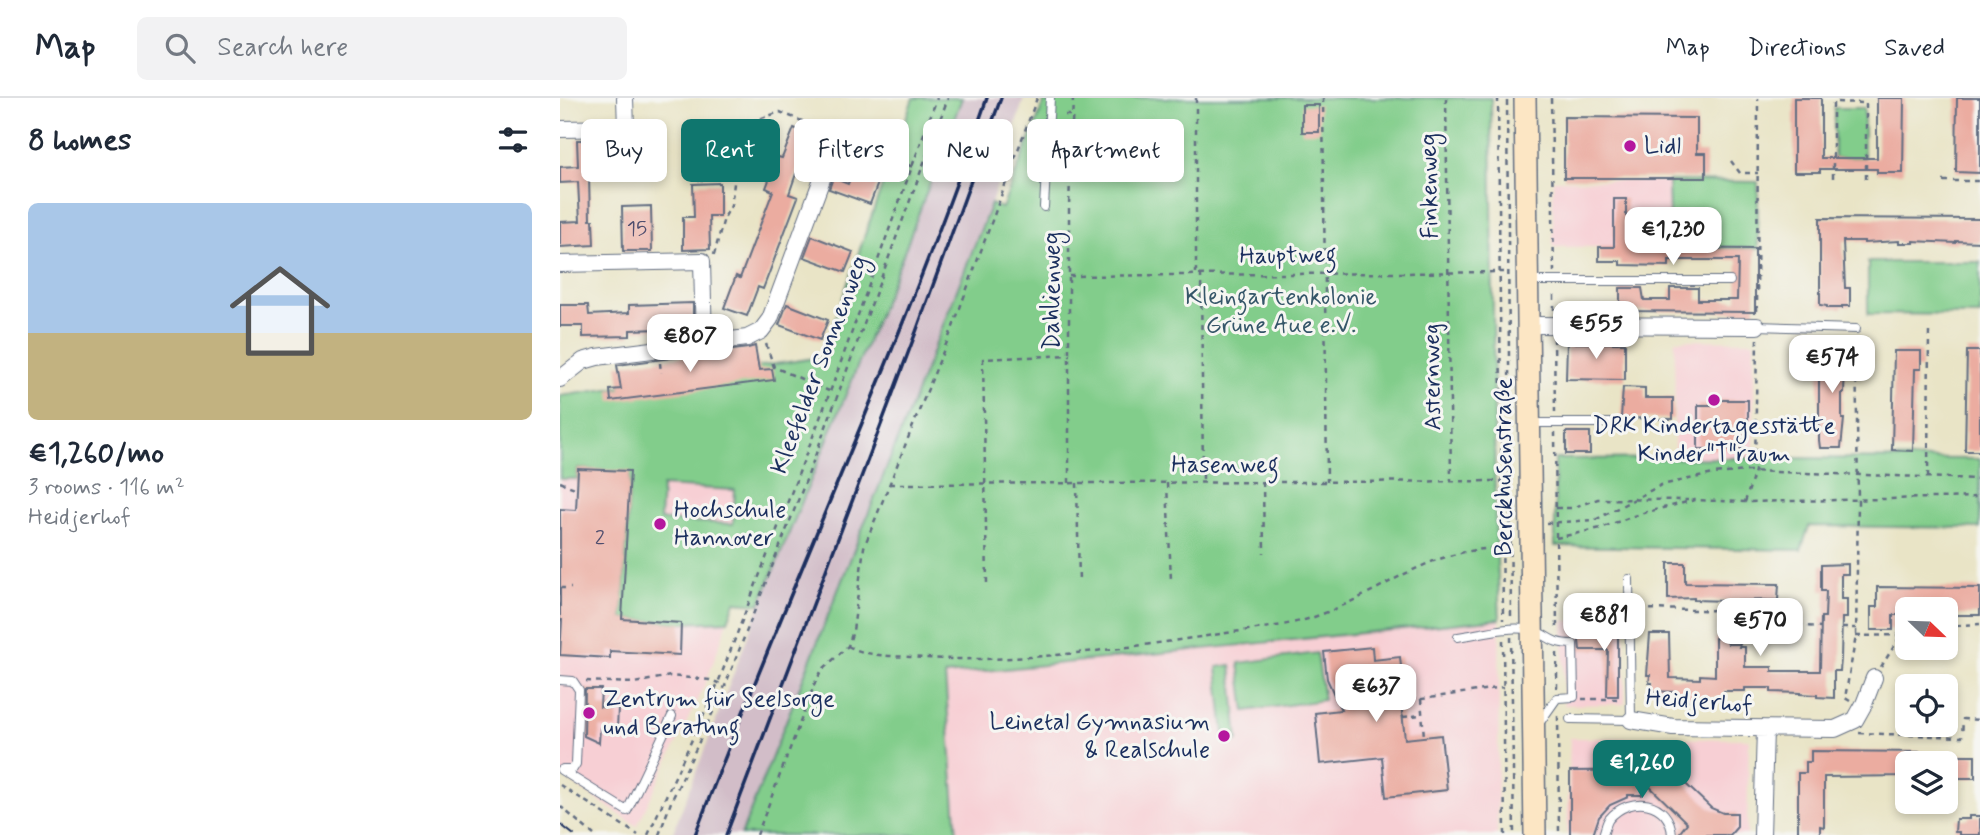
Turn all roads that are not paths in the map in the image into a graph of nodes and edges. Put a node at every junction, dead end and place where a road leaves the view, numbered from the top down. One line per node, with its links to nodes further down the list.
1 (625, 98): 4 (street)
2 (1050, 98): 6 (lane)
3 (1525, 98): 8 (street, Berckhusenstraße)
4 (560, 129)
5 (821, 182): 13 (street)
6 (1044, 207)
7 (560, 264): 13 (street)
8 (1528, 281): 9 (lane); 10 (street, Berckhusenstraße)
9 (1730, 281)
10 (1529, 326): 11 (street); 15 (street, Berckhusenstraße)
11 (1757, 326): 12 (lane)
12 (1856, 329)
13 (704, 343): 14 (street)
14 (560, 379)
15 (1531, 423): 16 (lane); 18 (street, Berckhusenstraße)
16 (1611, 423)
17 (1629, 579): 24 (lane)
18 (1516, 630): 19 (lane); 26 (street, Berckhusenstraße); 26 (lane)
19 (1458, 637)
20 (1874, 678): 25 (street, Heidjerhof)
21 (560, 680): 27 (lane)
22 (672, 716): 27 (lane)
23 (1570, 719): 24 (lane)
24 (1631, 720): 25 (street, Heidjerhof)
25 (1765, 729): 31 (street, Heidjerhof)
26 (1535, 731): 28 (street, Berckhusenstraße)
27 (561, 769)
28 (1535, 835)
29 (1603, 835): 30 (lane)
30 (1672, 835)
31 (1762, 835)

